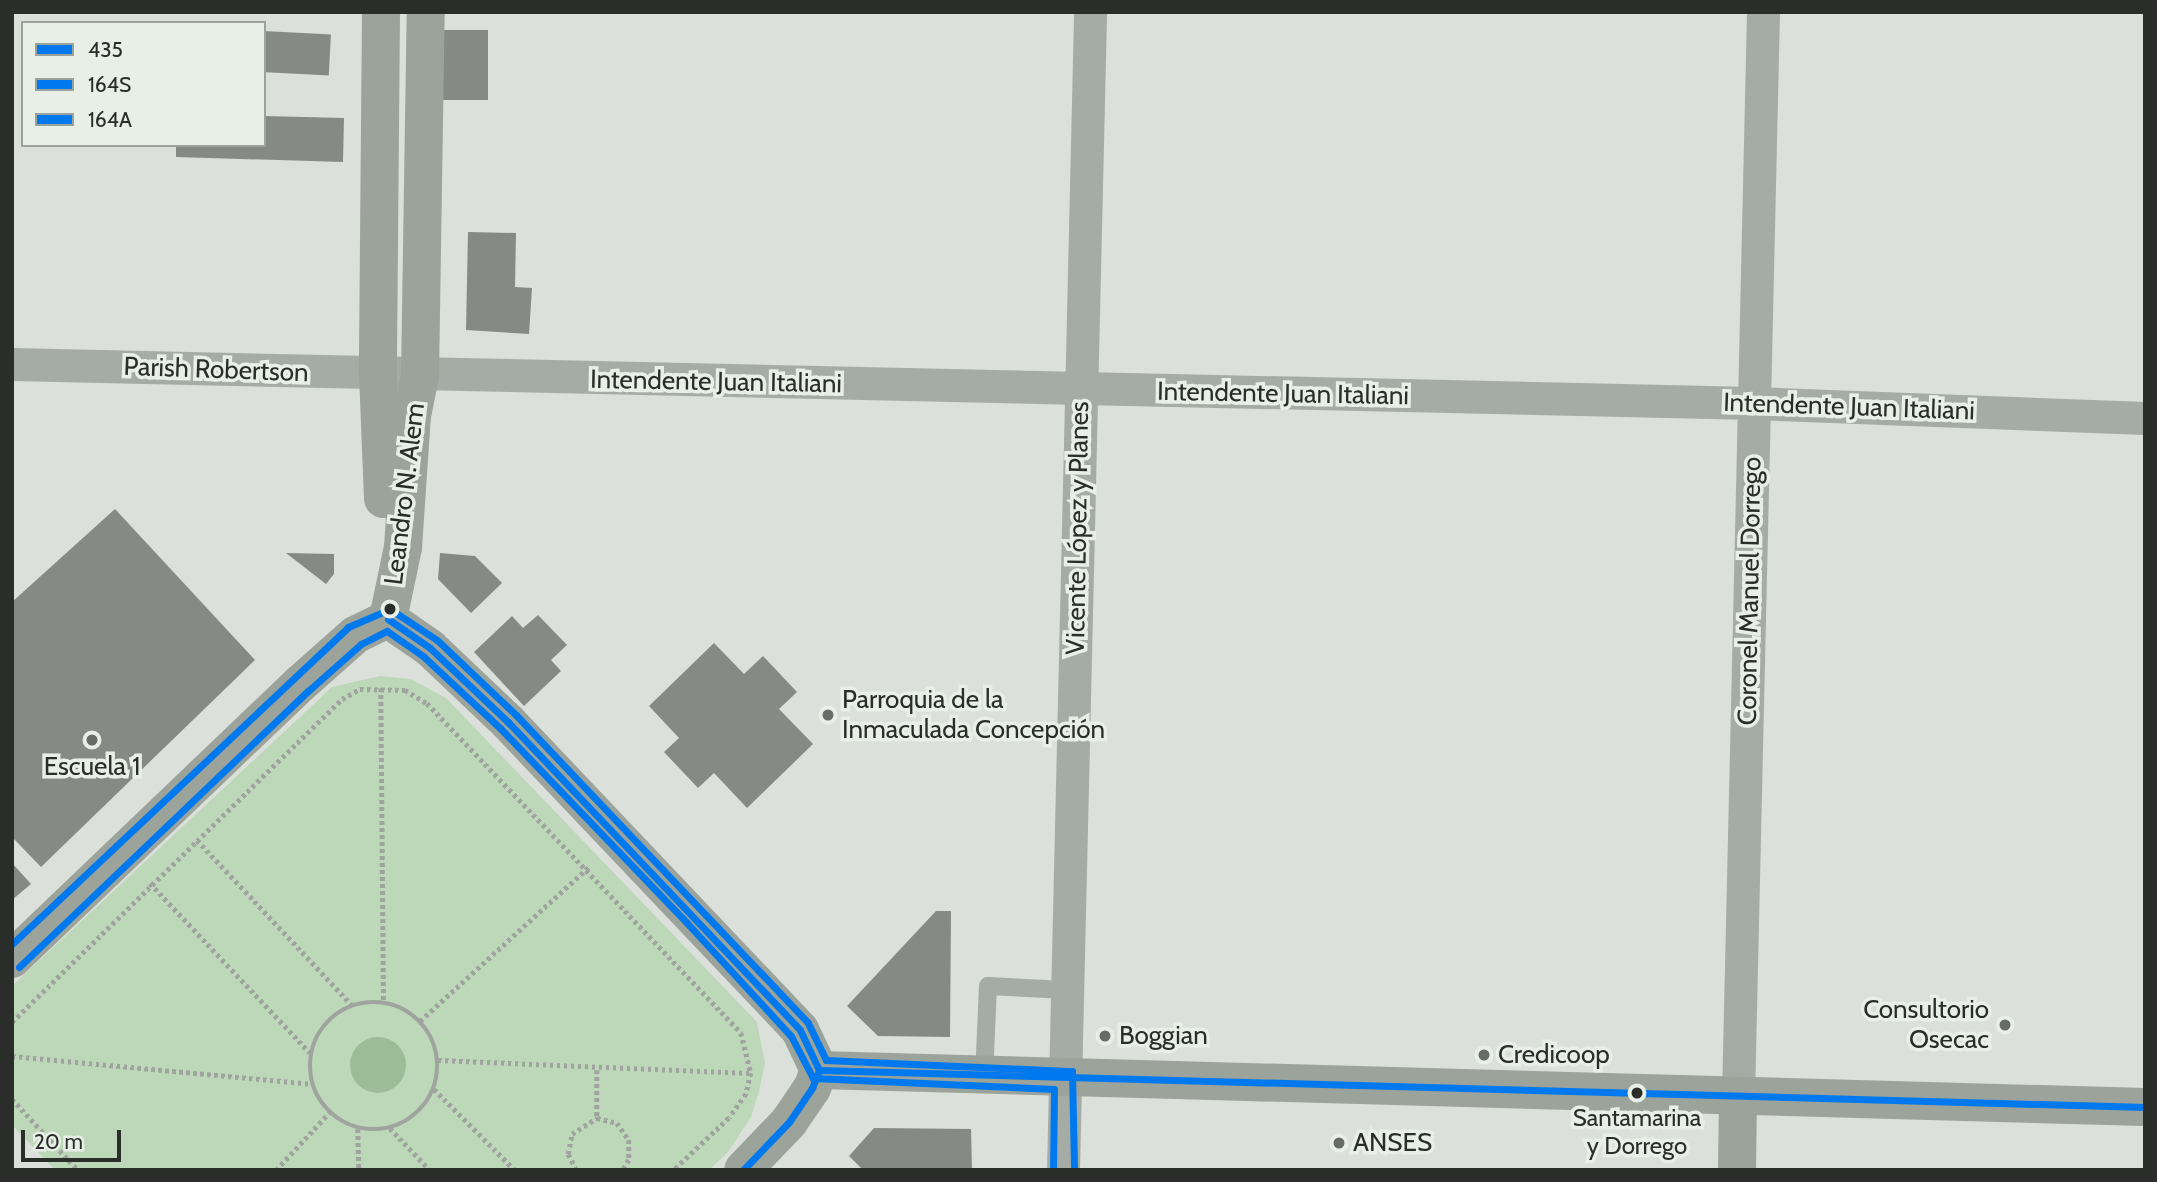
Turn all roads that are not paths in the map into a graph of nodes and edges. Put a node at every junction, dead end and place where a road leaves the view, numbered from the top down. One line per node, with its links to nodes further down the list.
1 (381, 12): 6 (main road, Leandro N. Alem)
2 (426, 12): 7 (main road, Leandro N. Alem)
3 (1090, 12): 8 (street, Vicente López y Planes)
4 (1763, 12): 9 (street, Coronel Manuel Dorrego)
5 (12, 363): 6 (street, Parish Robertson)
6 (378, 374): 7 (street, Parish Robertson); 11 (main road, Leandro N. Alem)
7 (420, 376): 8 (street, Intendente Juan Italiani); 11 (main road, Leandro N. Alem)
8 (1082, 389): 9 (street, Intendente Juan Italiani); 13 (street, Vicente López y Planes)
9 (1755, 403): 10 (street, Intendente Juan Italiani); 17 (street, Coronel Manuel Dorrego)
10 (2145, 418)
11 (388, 620): 12 (main road); 14 (main road)
12 (12, 959)
13 (1067, 990): 15 (lane); 16 (street, Vicente López y Planes)
14 (819, 1070): 15 (main road); 19 (main road)
15 (984, 1077): 16 (main road)
16 (1065, 1079): 17 (main road); 20 (street, Vicente López y Planes)
17 (1738, 1097): 18 (main road); 21 (main road, Coronel Manuel Dorrego)
18 (2145, 1107)
19 (743, 1170)
20 (1063, 1170)
21 (1737, 1170)

